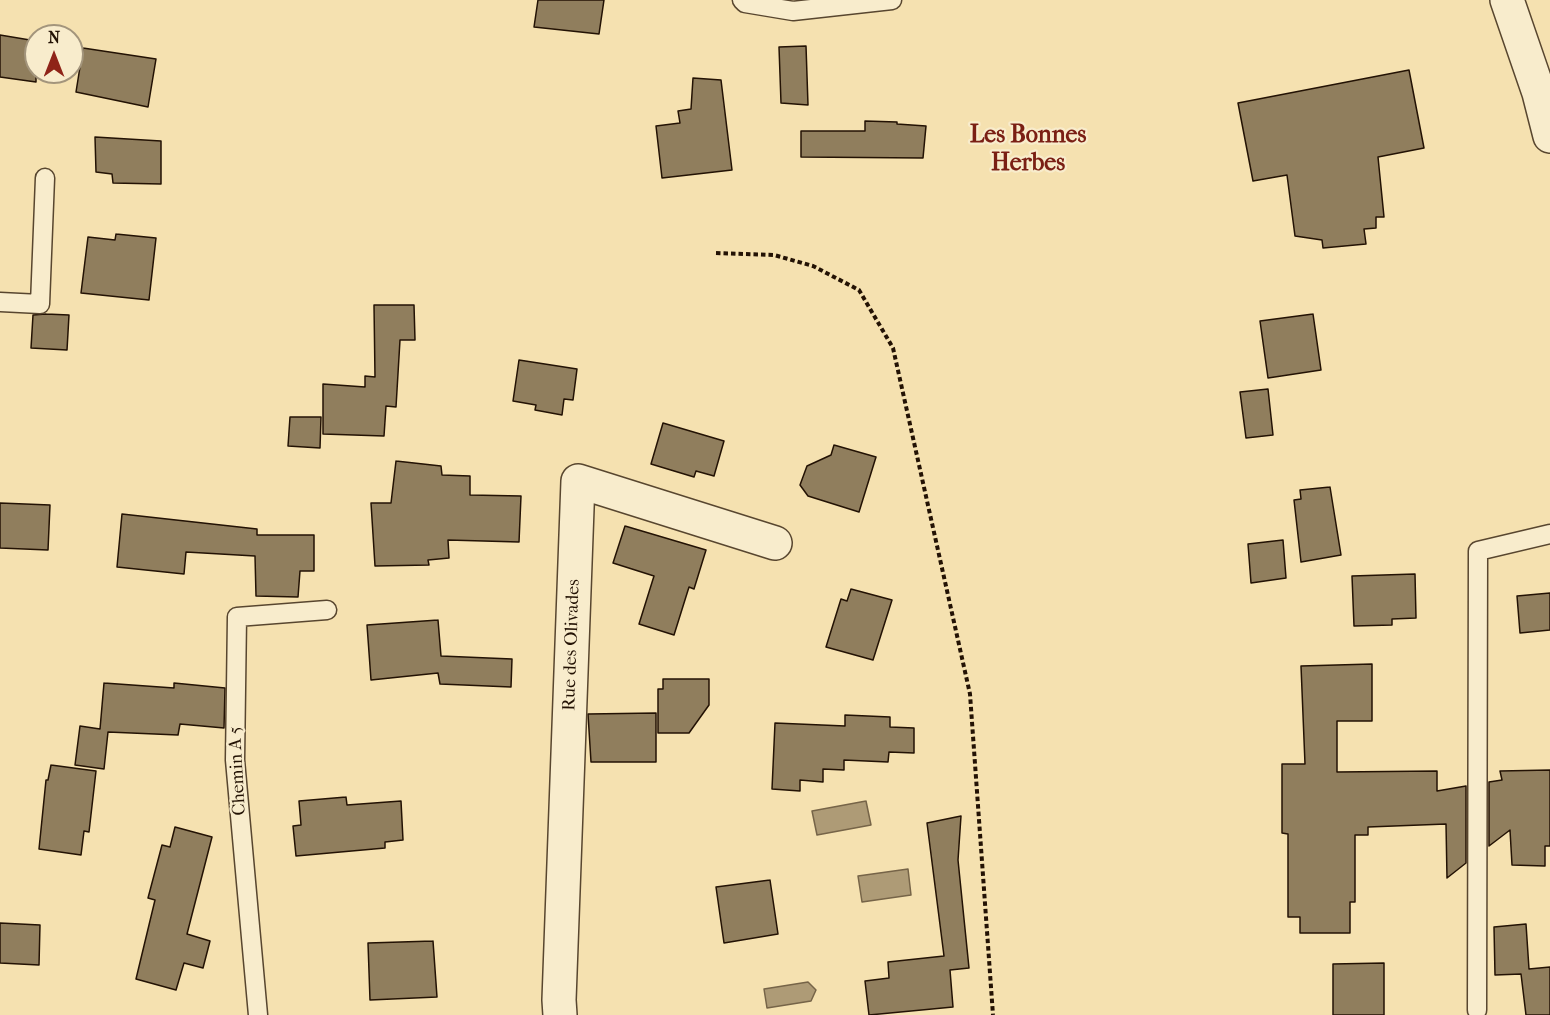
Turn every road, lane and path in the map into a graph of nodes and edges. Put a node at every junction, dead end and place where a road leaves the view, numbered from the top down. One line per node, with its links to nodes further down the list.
1 (742, 0): 2 (lane)
2 (892, 0)
3 (1507, 0): 4 (street)
4 (1544, 91): 5 (street)
5 (1550, 136)
6 (45, 178): 8 (lane)
7 (716, 253): 15 (path)
8 (0, 302)
9 (1550, 534): 12 (lane)
10 (775, 543): 14 (street, Rue des Olivades)
11 (327, 610): 13 (lane, Chemin A 5)
12 (1477, 1010)
13 (258, 1015)
14 (560, 1015)
15 (993, 1015)

